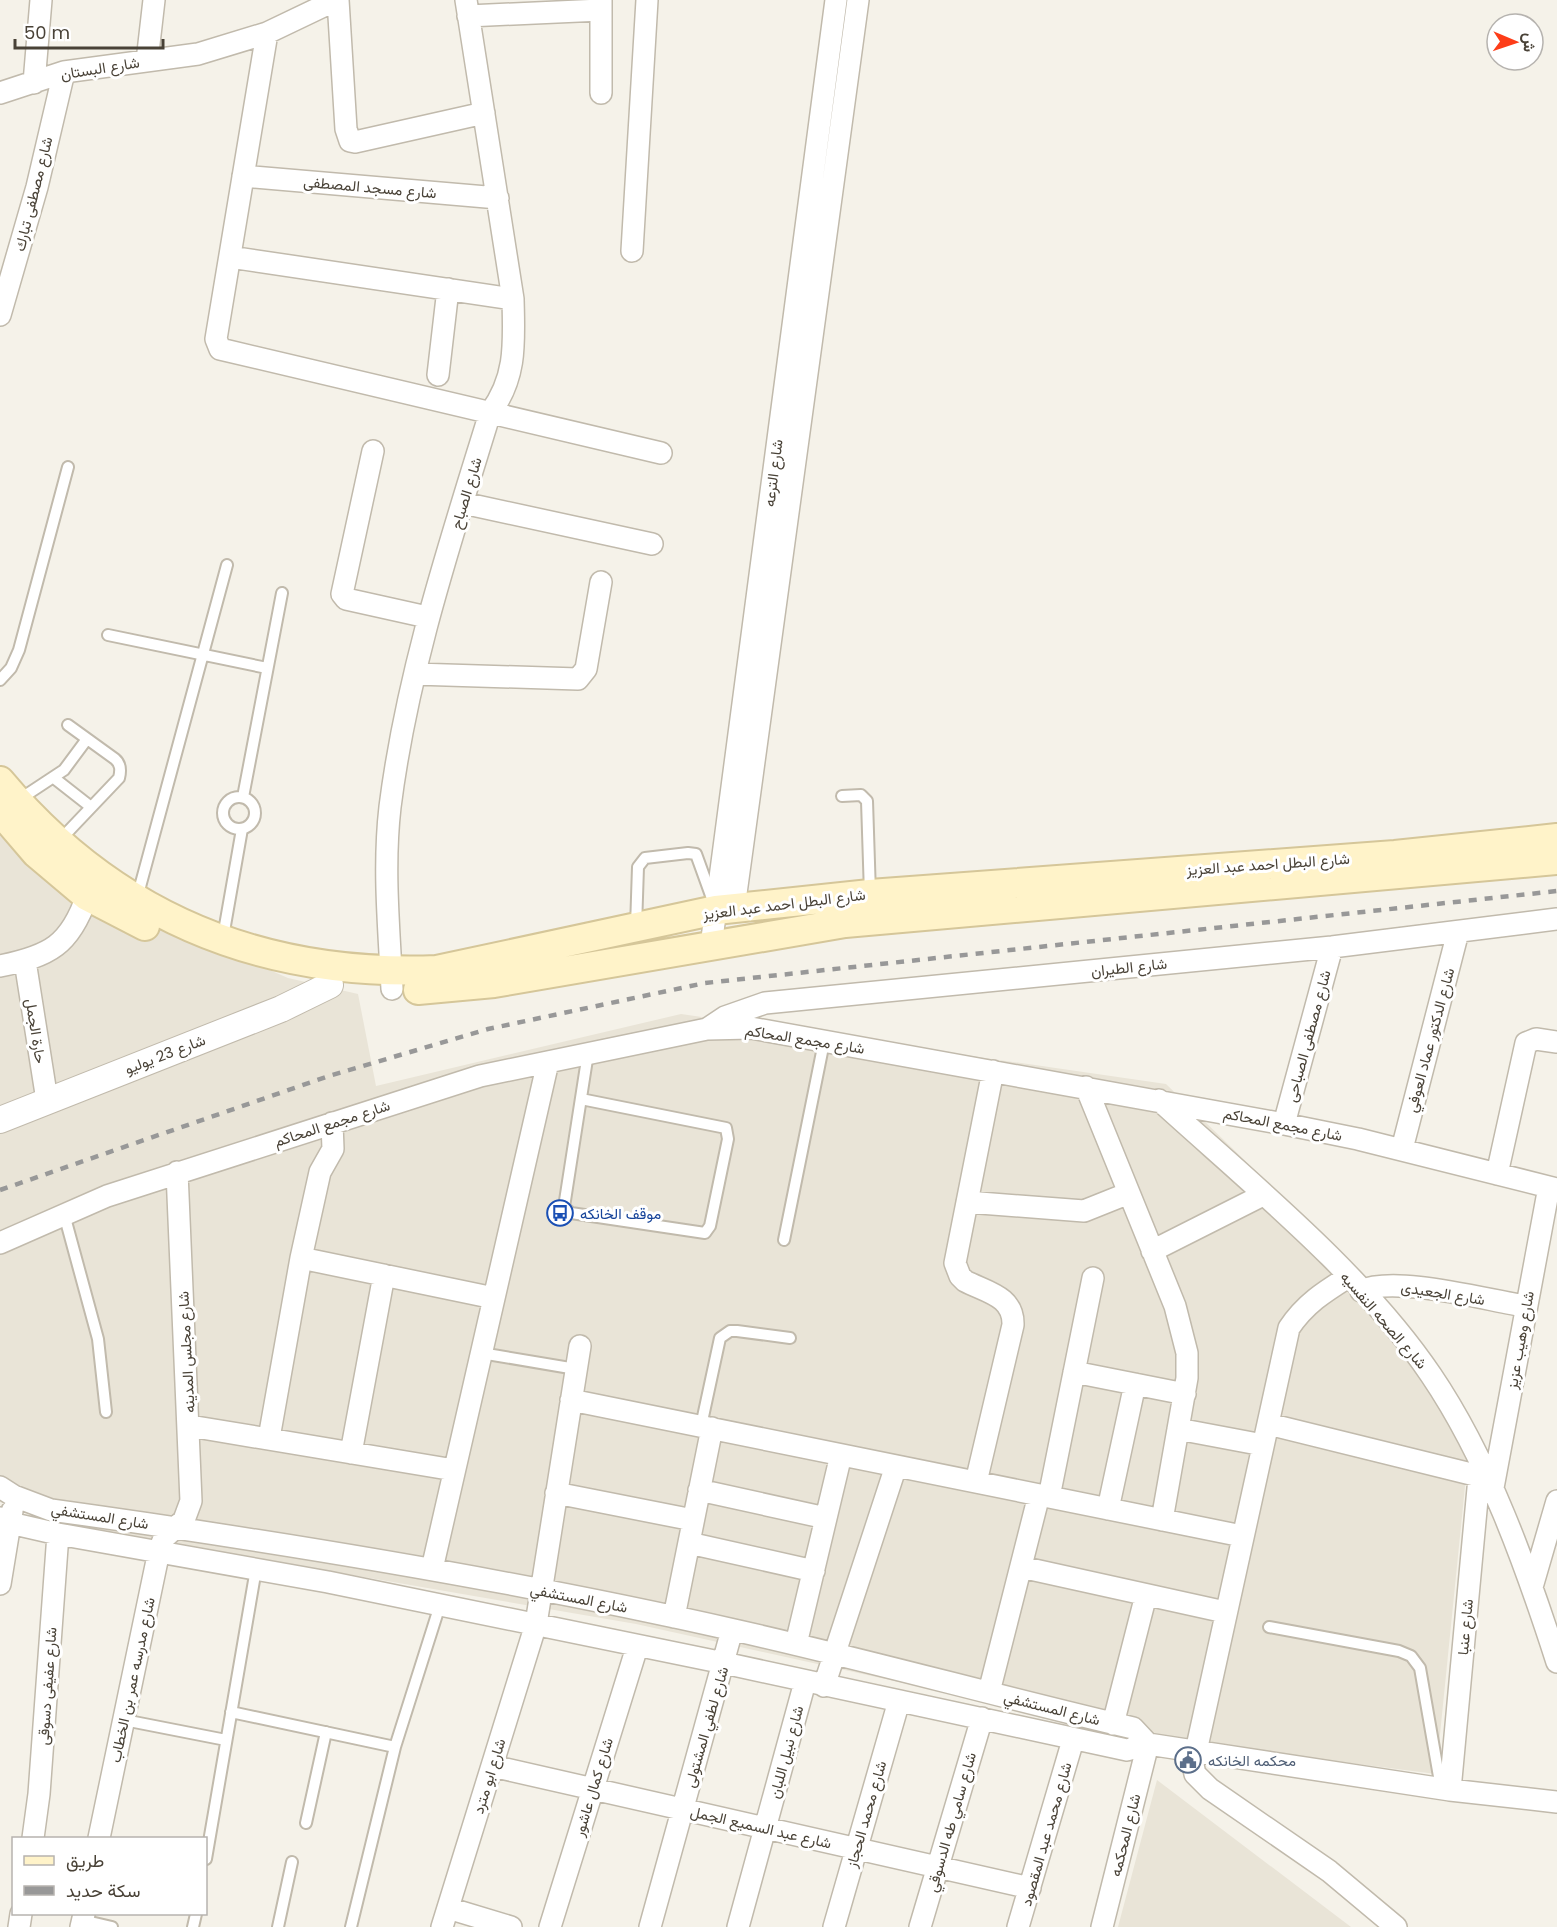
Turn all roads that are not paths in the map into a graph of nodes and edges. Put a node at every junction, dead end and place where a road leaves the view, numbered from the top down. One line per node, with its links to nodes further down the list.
1 (41, 0): 12 (street)
2 (154, 0): 10 (street)
3 (337, 0): 9 (street, شارع البستان); 15 (street)
4 (647, 0): 18 (street)
5 (836, 0): 53 (street, شارع الترعه)
6 (858, 0): 53 (street, شارع الترعه)
7 (601, 5): 8 (street); 14 (street)
8 (467, 8): 15 (street, شارع الصباح)
9 (267, 33): 10 (street, شارع البستان); 16 (street)
10 (147, 61): 11 (street, شارع البستان)
11 (64, 72): 12 (street, شارع البستان); 22 (street, شارع مصطفى تبارك)
12 (34, 83): 13 (street, شارع البستان)
13 (0, 93)
14 (601, 93)
15 (484, 113): 17 (street, شارع الصباح)
16 (243, 176): 17 (street, شارع مسجد المصطفى); 19 (street)
17 (498, 198): 21 (street, شارع الصباح)
18 (632, 251)
19 (230, 257): 20 (street); 24 (street)
20 (448, 289): 21 (street); 23 (street)
21 (513, 299): 24 (street, شارع الصباح)
22 (0, 315)
23 (438, 375)
24 (490, 413): 26 (street); 28 (street, شارع الصباح)
25 (374, 451): 33 (street)
26 (661, 453)
27 (68, 467): 38 (lane)
28 (463, 503): 29 (street); 33 (street, شارع الصباح)
29 (652, 544)
30 (227, 565): 35 (lane)
31 (601, 582): 37 (street)
32 (282, 592): 36 (lane)
33 (427, 617): 37 (street, شارع الصباح)
34 (108, 635): 35 (lane)
35 (203, 655): 36 (lane); 52 (lane)
36 (267, 668): 43 (lane)
37 (415, 674): 62 (street, شارع الصباح)
38 (0, 680)
39 (68, 725): 40 (lane)
40 (87, 739): 41 (lane); 45 (lane)
41 (54, 778): 44 (lane); 45 (lane)
42 (842, 796): 50 (lane)
43 (243, 797): 46 (lane); 46 (lane)
44 (6, 798): 48 (main road, شارع البطل احمد عبد العزيز); 51 (main road, شارع البطل احمد عبد العزيز)
45 (91, 807): 48 (lane)
46 (242, 829): 57 (lane)
47 (1557, 838): 50 (main road, شارع البطل احمد عبد العزيز)
48 (57, 843): 52 (main road, شارع البطل احمد عبد العزيز)
49 (1557, 860): 58 (main road, شارع البطل احمد عبد العزيز)
50 (870, 894): 53 (main road, شارع البطل احمد عبد العزيز)
51 (87, 896): 60 (street); 63 (main road, شارع البطل احمد عبد العزيز)
52 (136, 901): 57 (main road, شارع البطل احمد عبد العزيز)
53 (725, 909): 55 (main road, شارع البطل احمد عبد العزيز); 55 (lane); 58 (street, شارع الترعه)
54 (1557, 919): 56 (street, شارع الطيران)
55 (636, 928): 62 (main road, شارع البطل احمد عبد العزيز)
56 (1458, 932): 59 (street, شارع الطيران); 77 (street, شارع الدكتور عماد العوفي)
57 (222, 940): 62 (main road, شارع البطل احمد عبد العزيز)
58 (711, 946): 62 (main road, شارع البطل احمد عبد العزيز)
59 (1332, 947): 64 (street, شارع الطيران); 76 (street, شارع مصطفى الصباحى)
60 (25, 961): 61 (street); 72 (street, حارة الجمل)
61 (0, 966)
62 (391, 981): 63 (main road, شارع البطل احمد عبد العزيز)
63 (330, 985): 72 (street, شارع 23 يوليو)
64 (706, 1029): 65 (street, شارع مجمع المحاكم); 67 (street, شارع مجمع المحاكم)
65 (824, 1042): 69 (street, شارع مجمع المحاكم); 85 (lane)
66 (1557, 1042): 79 (street)
67 (588, 1053): 68 (street, شارع مجمع المحاكم); 71 (lane)
68 (548, 1062): 75 (street, شارع مجمع المحاكم); 92 (street)
69 (993, 1071): 70 (street, شارع مجمع المحاكم); 83 (street)
70 (1086, 1087): 73 (street, شارع مجمع المحاكم); 81 (street)
71 (581, 1098): 71 (lane)
72 (47, 1100): 74 (street, شارع 23 يوليو)
73 (1159, 1100): 76 (street, شارع مجمع المحاكم); 82 (street, شارع الصحه النفسيه)
74 (0, 1120)
75 (332, 1123): 78 (street, شارع مجمع المحاكم); 88 (street)
76 (1284, 1124): 77 (street, شارع مجمع المحاكم)
77 (1402, 1149): 79 (street, شارع مجمع المحاكم)
78 (177, 1173): 84 (street, شارع مجمع المحاكم); 104 (street, شارع مجلس المدينه)
79 (1497, 1174): 80 (street, شارع مجمع المحاكم)
80 (1553, 1188): 93 (street, شارع وهيب عزيز)
81 (1129, 1193): 83 (street); 87 (street)
82 (1263, 1195): 87 (street); 91 (street, شارع الصحه النفسيه)
83 (967, 1202): 114 (street)
84 (64, 1214): 86 (street, شارع مجمع المحاكم); 102 (lane)
85 (784, 1240)
86 (0, 1243)
87 (1152, 1251): 100 (street)
88 (301, 1258): 89 (street); 107 (street)
89 (384, 1275): 92 (street); 109 (street)
90 (1094, 1278): 98 (street)
91 (1354, 1284): 93 (street, شارع الجعيدى); 103 (street); 113 (street, شارع الصحه النفسيه)
92 (494, 1298): 96 (street)
93 (1525, 1306): 113 (street, شارع وهيب عزيز)
94 (790, 1338): 105 (lane)
95 (580, 1346): 97 (street, شارع ابو مترد)
96 (482, 1353): 97 (lane); 112 (street)
97 (576, 1369): 101 (street, شارع ابو مترد)
98 (1074, 1372): 99 (street); 118 (street)
99 (1135, 1384): 100 (street); 120 (street)
100 (1185, 1394): 106 (street)
101 (571, 1400): 105 (street); 117 (street, شارع ابو مترد)
102 (106, 1412)
103 (1268, 1424): 108 (street); 113 (street)
104 (190, 1426): 107 (street); 125 (street, شارع مجلس المدينه)
105 (707, 1427): 110 (street); 115 (street)
106 (1178, 1429): 108 (street); 123 (street)
107 (269, 1438): 109 (street)
108 (1263, 1445): 127 (street)
109 (351, 1453): 112 (street)
110 (841, 1455): 111 (street); 121 (street)
111 (896, 1466): 114 (street); 147 (street, شارع نبيل اللبان)
112 (454, 1470): 132 (street)
113 (1484, 1478): 136 (street, شارع الصحه النفسيه); 165 (street, شارع عنبا)
114 (976, 1482): 118 (street)
115 (699, 1490): 121 (street); 122 (street)
116 (7, 1491): 124 (street); 125 (street, شارع المستشفي)
117 (556, 1493): 122 (street); 135 (street, شارع ابو مترد)
118 (1044, 1496): 120 (street); 130 (street)
119 (1557, 1501): 136 (street)
120 (1108, 1509): 123 (street)
121 (826, 1518): 133 (street)
122 (693, 1520): 128 (street)
123 (1162, 1520): 127 (street)
124 (5, 1521): 126 (street, شارع المستشفي); 134 (street)
125 (176, 1527): 129 (street, شارع مدرسه عمر بن الخطاب); 132 (street, شارع المستشفي)
126 (58, 1533): 129 (street, شارع المستشفي); 170 (street, شارع عفيفى دسوقى)
127 (1242, 1536): 140 (street)
128 (688, 1543): 133 (street); 141 (street)
129 (159, 1551): 131 (street, شارع المستشفي); 155 (street, شارع مدرسه عمر بن الخطاب)
130 (1021, 1567): 137 (street); 151 (street)
131 (256, 1569): 139 (street, شارع المستشفي); 153 (lane)
132 (432, 1569): 135 (street, شارع المستشفي)
133 (814, 1571): 145 (street)
134 (0, 1584)
135 (541, 1590): 141 (street, شارع المستشفي); 142 (street, شارع ابو مترد)
136 (1534, 1590): 138 (street); 148 (street, شارع الصحه النفسيه)
137 (1146, 1595): 140 (street); 156 (street)
138 (1557, 1598)
139 (440, 1605): 142 (street, شارع المستشفي); 161 (lane)
140 (1225, 1612): 162 (street)
141 (674, 1617): 144 (street, شارع المستشفي)
142 (536, 1624): 146 (street, شارع المستشفي); 163 (street, شارع ابو مترد)
143 (1269, 1627): 165 (lane)
144 (732, 1630): 145 (street, شارع المستشفي); 149 (street, شارع لطفي المشتولى)
145 (796, 1644): 147 (street, شارع المستشفي)
146 (637, 1647): 149 (street, شارع المستشفي); 164 (street, شارع كمال عاشور)
147 (835, 1654): 150 (street, شارع نبيل اللبان); 151 (street, شارع المستشفي)
148 (1557, 1662)
149 (724, 1663): 150 (street, شارع المستشفي); 167 (street, شارع لطفي المشتولى)
150 (814, 1684): 152 (street, شارع المستشفي); 169 (street, شارع نبيل اللبان)
151 (989, 1692): 156 (street, شارع المستشفي)
152 (899, 1701): 154 (street, شارع المستشفي); 172 (street, شارع محمد الحجاز)
153 (231, 1712): 157 (lane); 158 (lane)
154 (982, 1718): 159 (street, شارع المستشفي); 175 (street, شارع سامي طه الدسوقي)
155 (124, 1720): 158 (lane); 171 (street, شارع مدرسه عمر بن الخطاب)
156 (1113, 1724): 160 (street, شارع المستشفي)
157 (326, 1732): 161 (lane); 168 (lane)
158 (226, 1740): 173 (lane)
159 (1073, 1740): 160 (street, شارع المستشفي); 176 (street, شارع محمد عبد المقصود)
160 (1148, 1744): 162 (street, شارع المستشفي); 189 (street, شارع المحكمه)
161 (395, 1747): 181 (lane)
162 (1195, 1751): 165 (street, شارع المستشفي); 190 (street)
163 (492, 1766): 164 (street, شارع عبد السميع الجمل); 177 (street, شارع ابو مترد)
164 (592, 1789): 167 (street, شارع عبد السميع الجمل); 183 (street, شارع كمال عاشور)
165 (1445, 1789): 166 (street, شارع المستشفي)
166 (1557, 1802)
167 (682, 1809): 169 (street, شارع عبد السميع الجمل); 184 (street, شارع لطفي المشتولى)
168 (306, 1823)
169 (766, 1828): 172 (street, شارع عبد السميع الجمل); 185 (street, شارع نبيل اللبان)
170 (33, 1837)
171 (99, 1837)
172 (856, 1848): 175 (street, شارع عبد السميع الجمل); 186 (street, شارع محمد الحجاز)
173 (207, 1853)
174 (292, 1862): 180 (lane)
175 (938, 1867): 176 (street, شارع عبد السميع الجمل); 187 (street, شارع سامي طه الدسوقي)
176 (1030, 1888): 188 (street, شارع محمد عبد المقصود)
177 (445, 1917): 182 (street)
178 (82, 1920): 179 (lane)
179 (112, 1927)
180 (278, 1927)
181 (351, 1927)
182 (511, 1927)
183 (549, 1927)
184 (650, 1927)
185 (738, 1927)
186 (834, 1927)
187 (920, 1927)
188 (1018, 1927)
189 (1102, 1927)
190 (1396, 1927)

